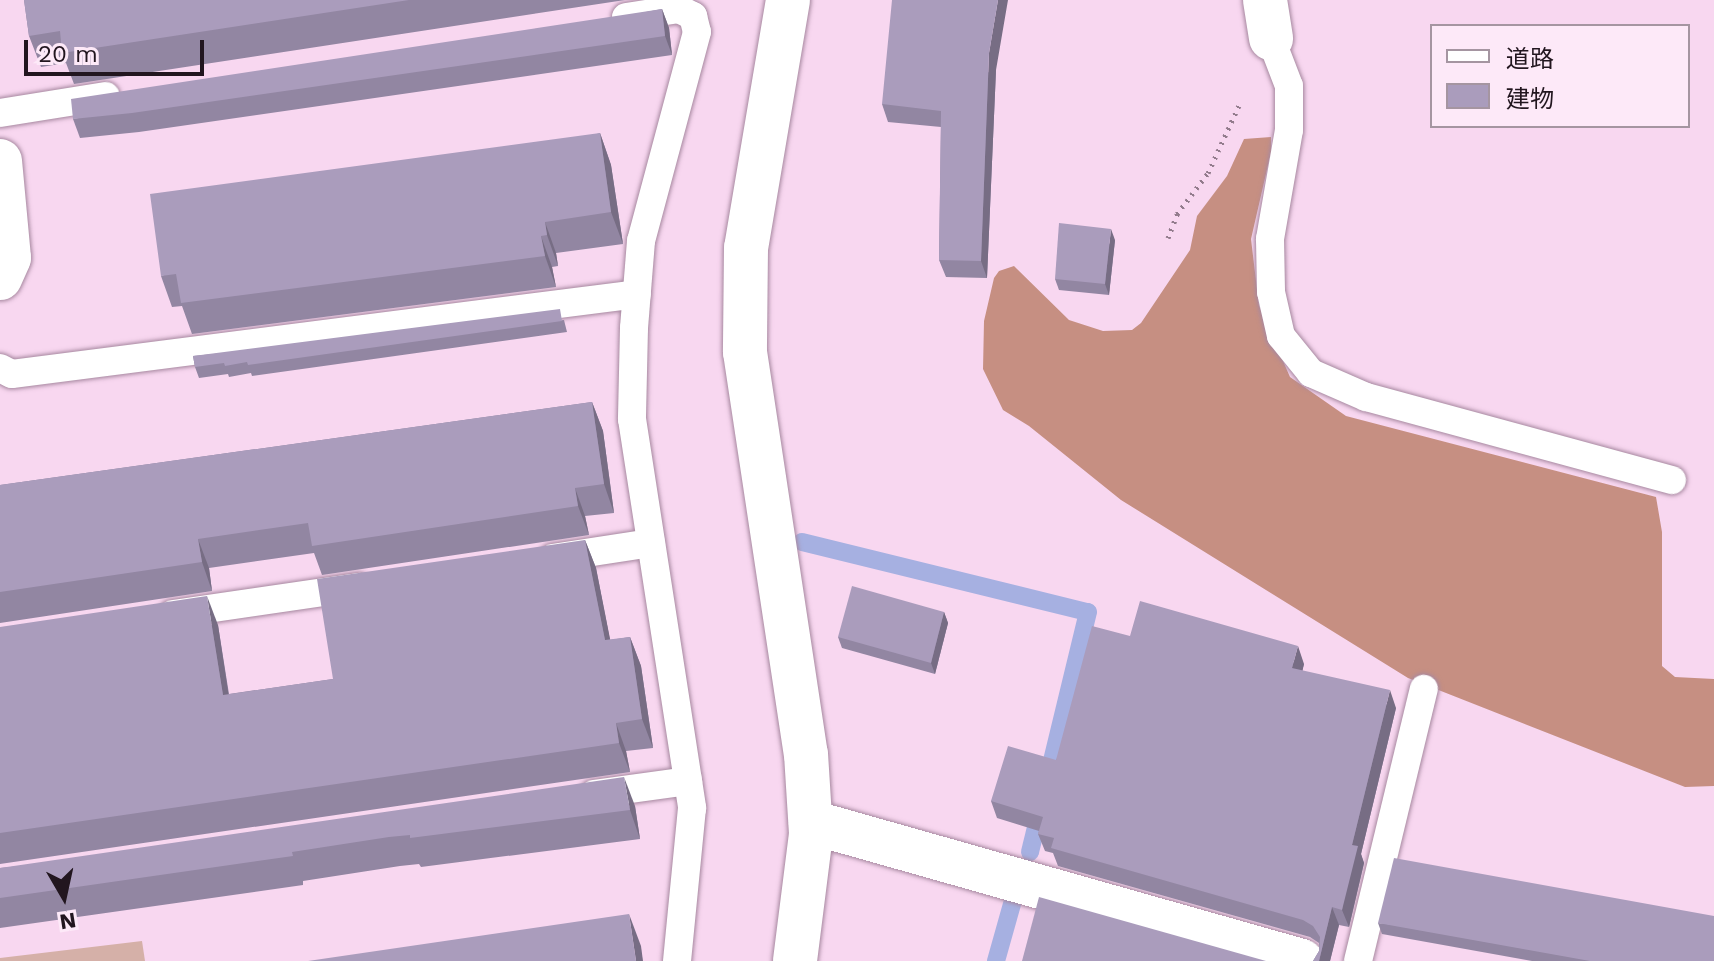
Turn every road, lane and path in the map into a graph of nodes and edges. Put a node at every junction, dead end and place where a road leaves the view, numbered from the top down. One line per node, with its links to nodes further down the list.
1 (788, 0): 19 (street)
2 (1268, 20): 7 (path); 11 (lane)
3 (600, 21): 9 (lane)
4 (127, 93): 5 (lane)
5 (0, 113)
6 (0, 161): 8 (street)
7 (1168, 238)
8 (0, 278)
9 (637, 294): 10 (lane); 12 (lane)
10 (0, 368)
11 (1672, 480)
12 (651, 543): 13 (lane); 17 (lane)
13 (527, 561)
14 (388, 582): 15 (lane)
15 (140, 619)
16 (1424, 689): 23 (lane)
17 (688, 781): 18 (lane); 20 (lane)
18 (563, 799)
19 (811, 822): 21 (street); 22 (street)
20 (677, 961)
21 (795, 961)
22 (1302, 961)
23 (1358, 961)

